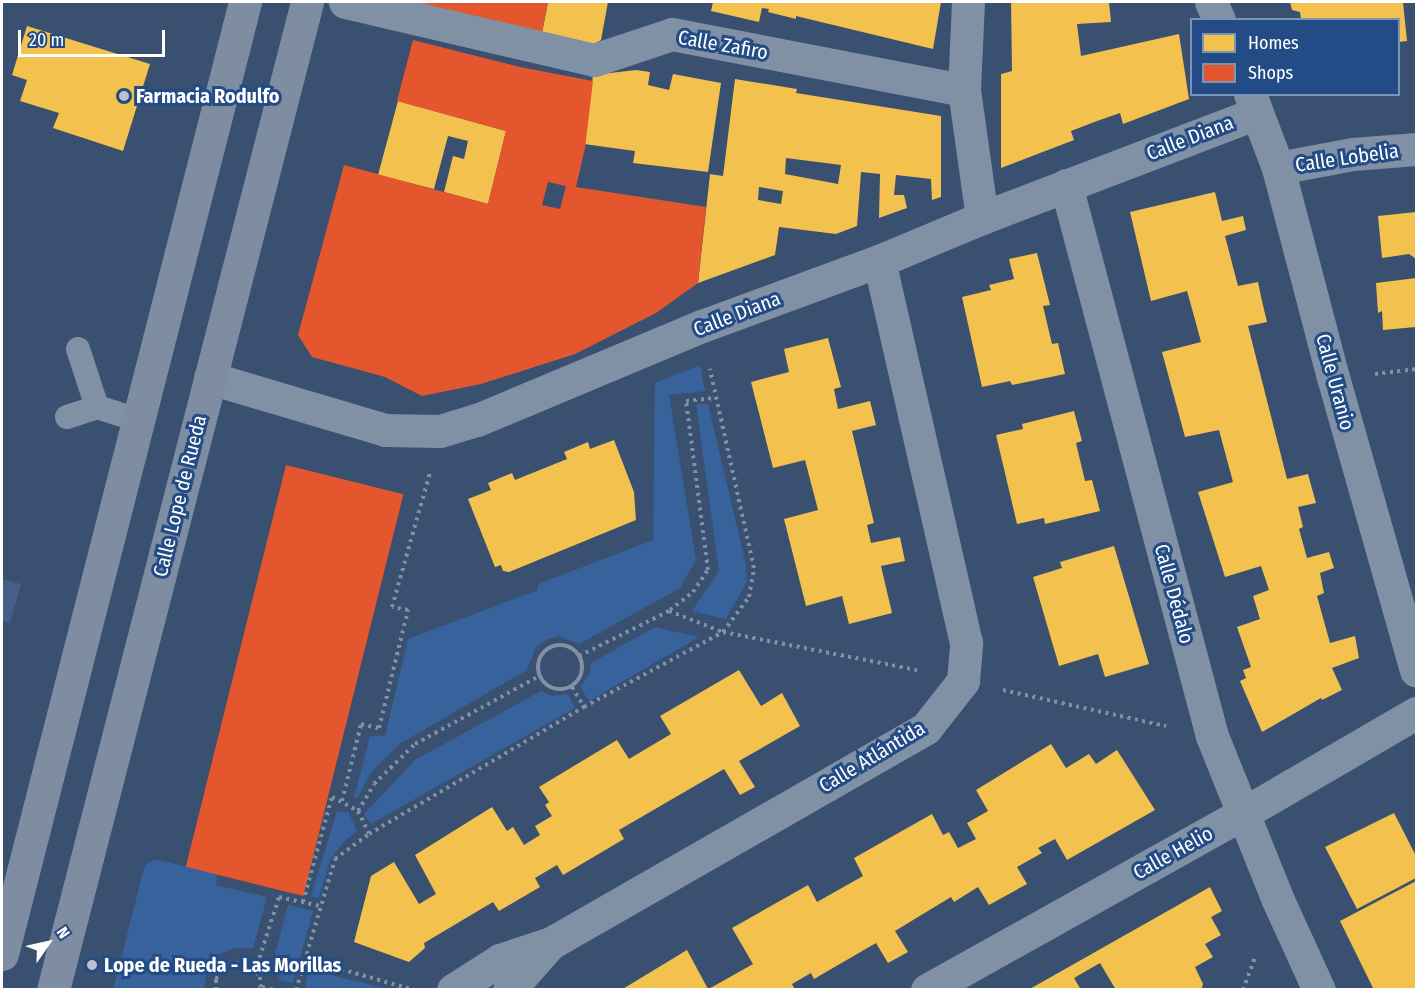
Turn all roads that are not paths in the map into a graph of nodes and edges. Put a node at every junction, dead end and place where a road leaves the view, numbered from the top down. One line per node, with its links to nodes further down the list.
1 (245, 2): 18 (main road)
2 (307, 2): 15 (main road, Calle Lope de Rueda)
3 (345, 2): 7 (street, Calle Zafiro)
4 (968, 2): 7 (street)
5 (1211, 2): 6 (street)
6 (1218, 18)
7 (964, 90): 12 (street)
8 (1254, 104): 10 (street, Calle Uranio); 11 (street, Calle Diana)
9 (1416, 149): 10 (street, Calle Lobelia)
10 (1278, 168): 19 (street, Calle Uranio)
11 (1066, 185): 12 (street, Calle Diana); 21 (street, Calle Dédalo)
12 (982, 218): 13 (street, Calle Diana)
13 (879, 261): 15 (street, Calle Diana); 22 (street, Calle Atlántida)
14 (78, 349): 16 (lane)
15 (210, 378): 24 (main road, Calle Lope de Rueda)
16 (97, 407): 17 (lane); 18 (lane)
17 (67, 417)
18 (138, 420): 23 (main road)
19 (1416, 670)
20 (1416, 713): 21 (street, Calle Helio)
21 (1244, 813): 27 (street, Calle Helio); 28 (street, Calle Dédalo)
22 (551, 943): 25 (street, Calle Atlántida); 26 (street, Calle Atlántida)
23 (2, 954)
24 (53, 990)
25 (453, 990)
26 (509, 990)
27 (927, 990)
28 (1319, 990)

